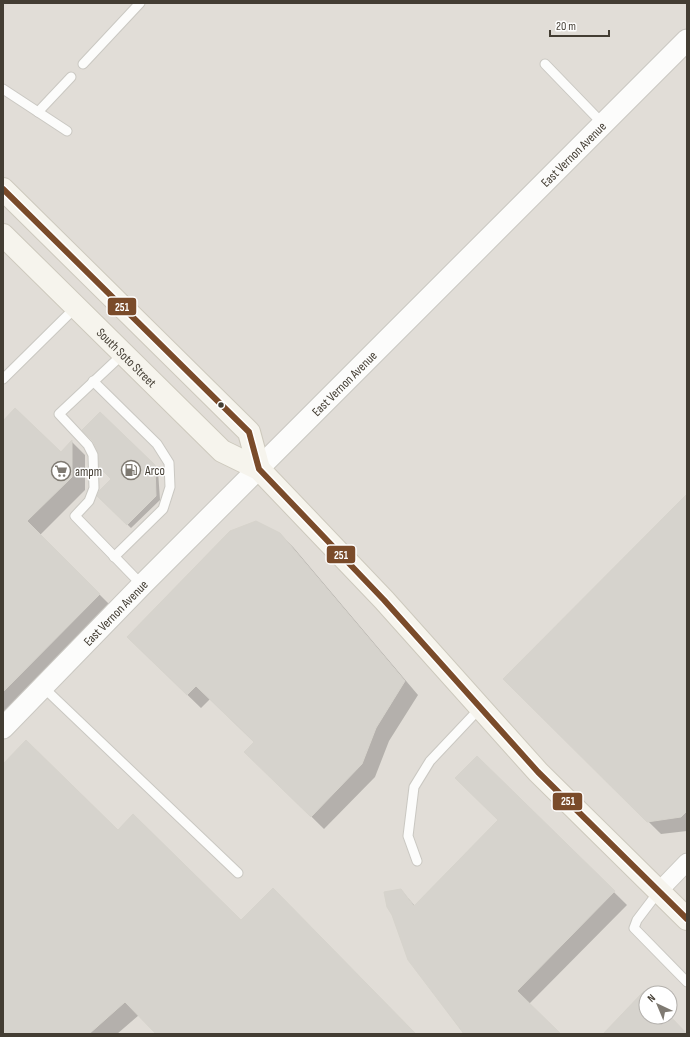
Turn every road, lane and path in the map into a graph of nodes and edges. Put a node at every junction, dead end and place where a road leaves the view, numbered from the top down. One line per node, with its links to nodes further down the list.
1 (140, 3): 3 (lane)
2 (687, 40): 8 (street, East Vernon Avenue)
3 (83, 64)
4 (545, 64): 8 (lane)
5 (71, 77): 7 (lane)
6 (3, 89): 7 (lane)
7 (38, 112): 9 (lane)
8 (603, 124): 16 (street, East Vernon Avenue)
9 (67, 131)
10 (3, 189): 16 (main road, South Soto Street)
11 (3, 235): 12 (main road, South Soto Street)
12 (76, 307): 13 (main road, South Soto Street); 14 (lane)
13 (124, 353): 15 (lane); 16 (main road, South Soto Street)
14 (3, 379)
15 (93, 381): 17 (lane); 17 (lane)
16 (259, 469): 18 (street, East Vernon Avenue); 20 (main road, South Soto Street)
17 (114, 557): 18 (lane)
18 (142, 585): 19 (street, East Vernon Avenue)
19 (42, 688): 21 (street, East Vernon Avenue); 24 (lane)
20 (480, 708): 22 (lane); 25 (main road, South Soto Street)
21 (3, 728)
22 (417, 861)
23 (687, 862): 25 (street)
24 (238, 873)
25 (659, 891): 26 (main road, South Soto Street); 27 (lane)
26 (687, 919)
27 (687, 982)

